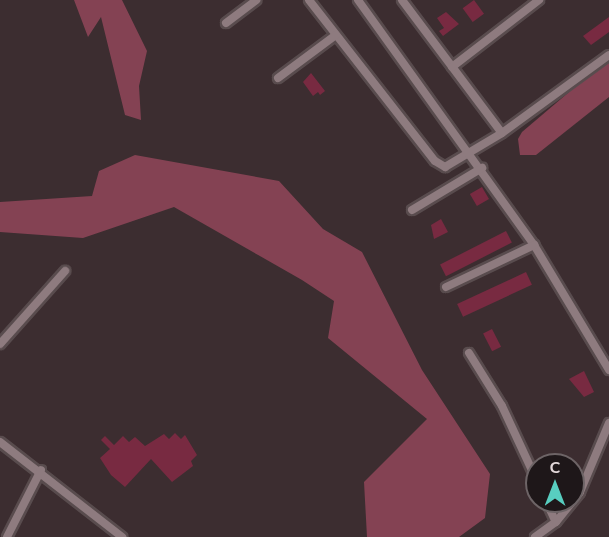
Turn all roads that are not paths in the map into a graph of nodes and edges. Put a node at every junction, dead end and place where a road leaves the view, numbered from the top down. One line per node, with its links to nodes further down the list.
1 (256, 0): 6 (street)
2 (309, 0): 7 (street)
3 (358, 0): 12 (street)
4 (402, 0): 9 (street)
5 (539, 0): 9 (street)
6 (226, 23)
7 (336, 35): 10 (street); 12 (street)
8 (609, 55): 11 (street)
9 (452, 67): 11 (street)
10 (278, 78)
11 (501, 133): 12 (street)
12 (470, 152): 13 (street)
13 (482, 168): 14 (street); 15 (street)
14 (412, 210)
15 (534, 245): 17 (street); 20 (street)
16 (65, 271): 18 (street)
17 (446, 288)
18 (0, 344)
19 (469, 353): 23 (street)
20 (609, 370)
21 (609, 423): 26 (street)
22 (0, 442): 24 (street)
23 (525, 455)
24 (41, 470): 27 (street); 28 (street)
25 (552, 513): 26 (street)
26 (556, 522): 29 (street)
27 (7, 537)
28 (122, 537)
29 (535, 537)

